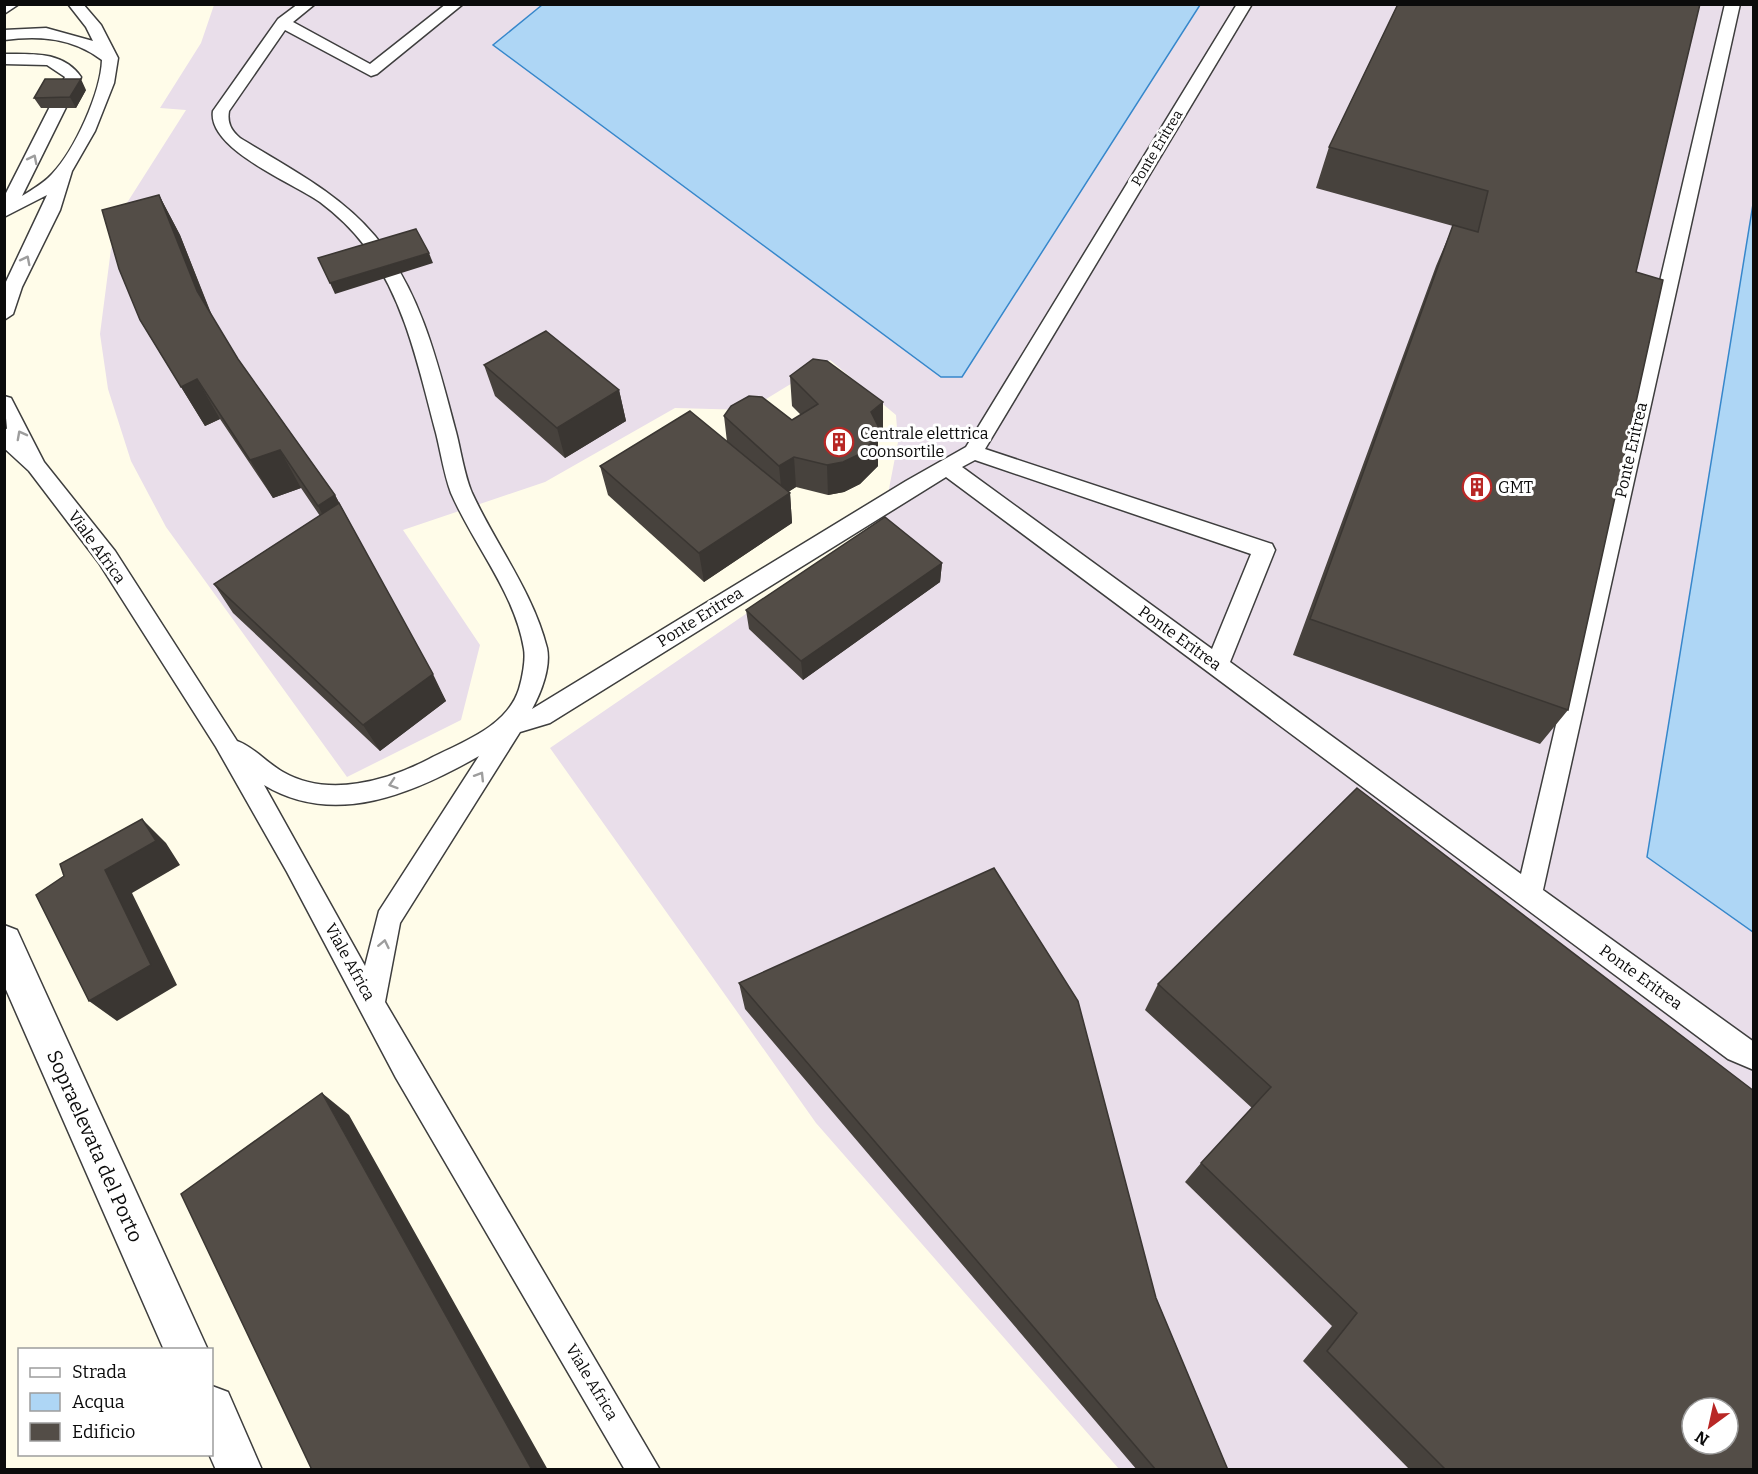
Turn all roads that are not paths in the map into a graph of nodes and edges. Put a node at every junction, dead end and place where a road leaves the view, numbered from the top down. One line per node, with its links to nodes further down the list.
1 (12, 4): 7 (lane)
2 (75, 4): 10 (lane)
3 (308, 4): 8 (lane)
4 (456, 4): 8 (lane)
5 (1245, 4): 17 (lane, Ponte Eritrea)
6 (1733, 4): 23 (lane, Ponte Eritrea)
7 (4, 10)
8 (283, 14): 21 (lane)
9 (4, 35): 10 (lane)
10 (110, 58): 12 (lane)
11 (4, 59): 13 (lane, one-way to 11)
12 (64, 170): 13 (lane); 14 (lane, one-way to 12)
13 (4, 211)
14 (4, 314)
15 (4, 403): 18 (lane, Viale Africa, one-way to 15)
16 (4, 435): 18 (lane, Viale Africa)
17 (973, 452): 19 (lane, Ponte Eritrea); 20 (lane)
18 (36, 466): 22 (lane, Viale Africa)
19 (947, 467): 20 (lane, Ponte Eritrea); 21 (lane, Ponte Eritrea)
20 (1217, 666): 23 (lane, Ponte Eritrea)
21 (512, 725): 22 (lane, Ponte Eritrea, one-way to 22); 25 (lane, one-way to 21)
22 (224, 740): 25 (lane, Viale Africa)
23 (1529, 896): 26 (lane, Ponte Eritrea)
24 (4, 942): 27 (street, Sopraelevata del Porto)
25 (372, 1001): 30 (lane, Viale Africa)
26 (1754, 1057)
27 (185, 1348)
28 (213, 1410): 29 (street)
29 (239, 1470)
30 (644, 1470)

